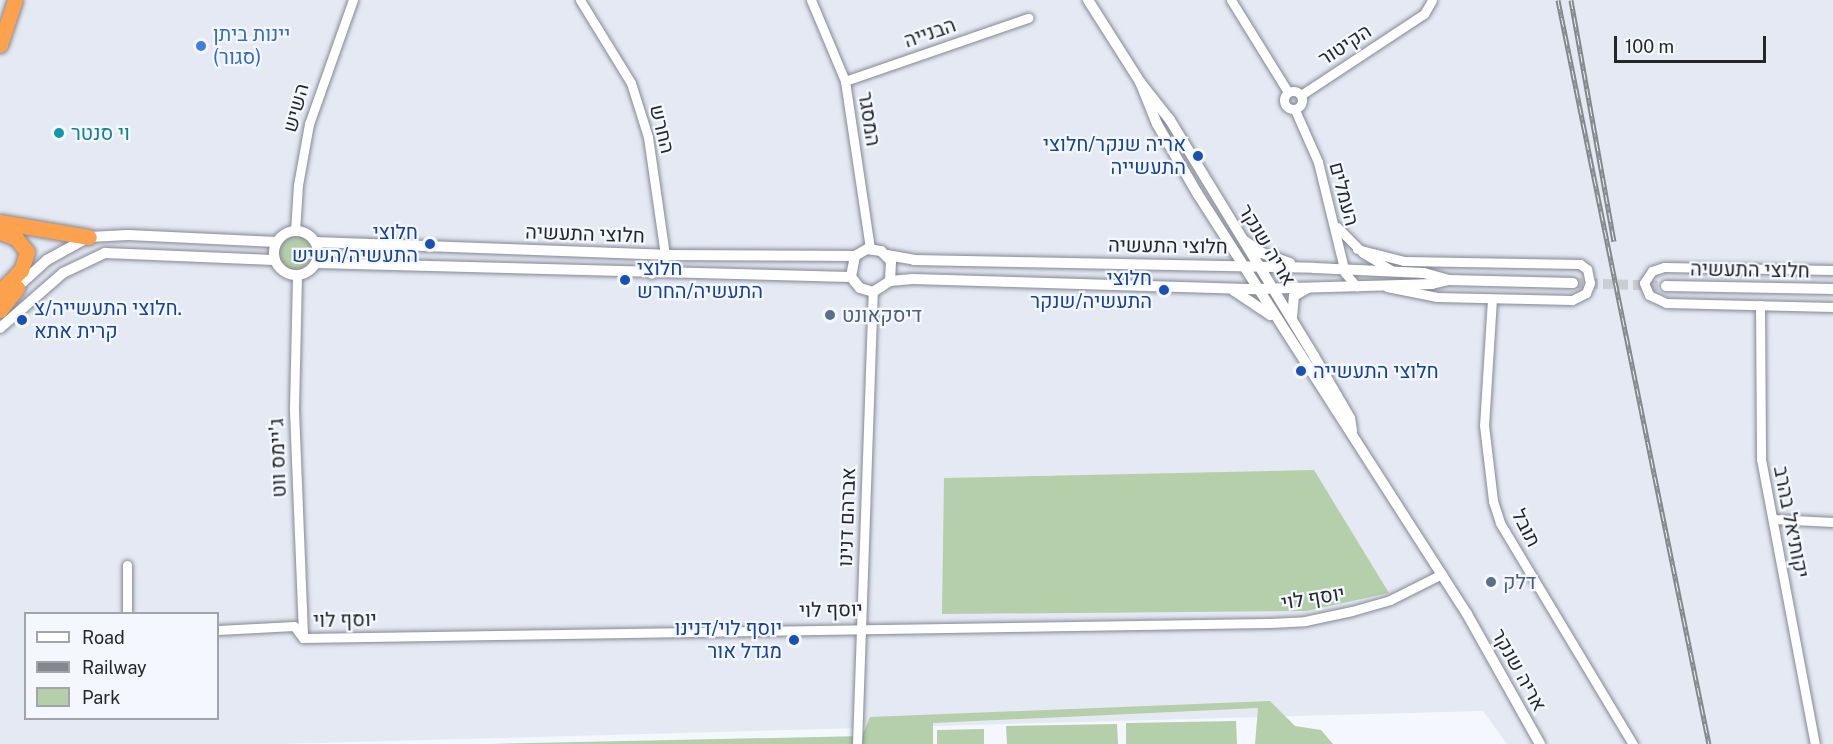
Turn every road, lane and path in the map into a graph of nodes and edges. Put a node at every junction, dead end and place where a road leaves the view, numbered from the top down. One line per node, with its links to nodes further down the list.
1 (10, 0): 10 (highway)
2 (15, 0): 11 (highway)
3 (353, 0): 19 (street, השיש)
4 (580, 0): 27 (street, החרש)
5 (811, 0): 12 (street, המסגר)
6 (1088, 0): 13 (street, אריה שנקר)
7 (1231, 0): 14 (street)
8 (1432, 0): 15 (street, הקיטור)
9 (1028, 18): 12 (street, הבנייה)
10 (0, 28)
11 (0, 45)
12 (845, 81): 25 (street, המסגר)
13 (1140, 82): 22 (street, אריה שנקר); 32 (street, אריה שנקר)
14 (1288, 92): 15 (street); 16 (street, העמלים)
15 (1301, 95): 16 (street)
16 (1295, 110): 18 (street, העמלים)
17 (0, 222): 21 (highway)
18 (1335, 225): 26 (street); 35 (street, העמלים)
19 (295, 231): 23 (street); 24 (street, חלוצי התעשיה)
20 (0, 232): 53 (highway)
21 (89, 237): 23 (street); 47 (street)
22 (1242, 239): 33 (street, אריה שנקר); 34 (street)
23 (276, 242): 30 (street)
24 (315, 242): 27 (street, חלוצי התעשיה); 31 (street)
25 (870, 249): 28 (street, חלוצי התעשיה); 29 (street, חלוצי התעשיה)
26 (1357, 249): 37 (street); 55 (street)
27 (666, 255): 29 (street, חלוצי התעשיה); 38 (street)
28 (887, 255): 32 (street, חלוצי התעשיה); 42 (street)
29 (855, 256): 40 (street)
30 (274, 260): 39 (street); 62 (street)
31 (316, 263): 38 (street, חלוצי התעשיה); 39 (street)
32 (1242, 266): 33 (street, חלוצי התעשיה); 51 (street, אריה שנקר)
33 (1258, 266): 34 (street, חלוצי התעשיה); 48 (street, אריה שנקר)
34 (1314, 268): 35 (street, חלוצי התעשיה)
35 (1344, 269): 37 (street, חלוצי התעשיה); 46 (street, העמלים)
36 (1833, 270): 57 (street)
37 (1393, 271): 41 (street, חלוצי התעשיה)
38 (650, 274): 40 (street, חלוצי התעשיה)
39 (297, 276): 71 (street, ג'יימס ווט)
40 (851, 277): 54 (street)
41 (1448, 279): 43 (street, חלוצי התעשיה); 44 (street, חלוצי התעשיה)
42 (890, 281): 50 (street, חלוצי התעשיה); 54 (street)
43 (1573, 283)
44 (1385, 286): 46 (street, חלוצי התעשיה); 55 (street)
45 (1666, 286): 52 (street, חלוצי התעשיה)
46 (1358, 287): 49 (street, חלוצי התעשיה)
47 (17, 288): 56 (street); 59 (highway)
48 (1272, 288): 49 (street, חלוצי התעשיה); 51 (street, חלוצי התעשיה); 60 (street, אריה שנקר)
49 (1309, 288): 60 (street)
50 (1227, 289): 51 (street, חלוצי התעשיה); 61 (street)
51 (1256, 289): 61 (street, אריה שנקר)
52 (1833, 289)
53 (0, 292)
54 (873, 292): 69 (street, אברהם דנינו)
55 (1492, 299): 74 (street, תובל)
56 (0, 300)
57 (1760, 305): 58 (street); 64 (street, יקותיאל בהרב)
58 (1833, 307)
59 (0, 310)
60 (1293, 324): 63 (street, אריה שנקר)
61 (1280, 326): 63 (street, אריה שנקר)
62 (0, 328)
63 (1353, 431): 67 (street, אריה שנקר)
64 (1773, 519): 65 (street); 75 (street, יקותיאל בהרב)
65 (1833, 522)
66 (127, 565): 68 (street)
67 (1442, 574): 69 (street, יוסף לוי); 73 (street, אריה שנקר)
68 (127, 612)
69 (861, 627): 71 (street, יוסף לוי); 72 (street, אברהם דנינו)
70 (219, 630): 71 (street, יוסף לוי)
71 (303, 638)
72 (857, 744)
73 (1540, 744)
74 (1633, 744)
75 (1815, 744)

